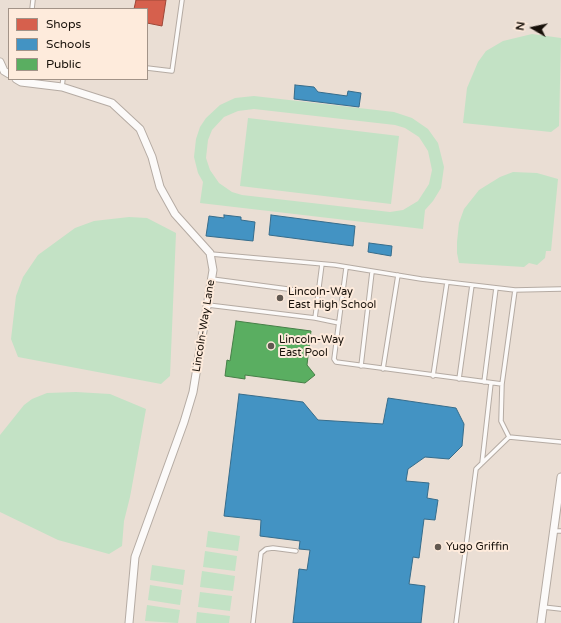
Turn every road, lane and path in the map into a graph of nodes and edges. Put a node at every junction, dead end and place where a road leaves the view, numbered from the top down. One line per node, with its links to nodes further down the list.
1 (182, 0): 3 (lane)
2 (0, 62): 4 (street)
3 (148, 68)
4 (4, 73)
5 (18, 80): 7 (street)
6 (64, 80): 7 (lane)
7 (62, 87): 8 (street)
8 (210, 253): 9 (lane); 13 (street, Lincoln-Way Lane)
9 (322, 264): 10 (lane); 19 (lane)
10 (346, 268): 11 (lane); 22 (lane)
11 (372, 272): 12 (lane); 23 (lane)
12 (398, 275): 14 (lane); 24 (lane)
13 (212, 279): 19 (lane); 20 (street, Lincoln-Way Lane)
14 (447, 282): 15 (lane); 25 (lane)
15 (472, 285): 16 (lane); 26 (lane)
16 (496, 288): 18 (lane); 27 (lane)
17 (561, 289): 18 (lane)
18 (515, 290): 29 (lane)
19 (318, 293): 21 (lane)
20 (208, 305): 21 (lane); 38 (street, Lincoln-Way Lane)
21 (315, 318): 22 (lane)
22 (339, 323): 23 (lane)
23 (361, 366): 24 (lane)
24 (383, 369): 25 (lane)
25 (433, 376): 26 (lane)
26 (459, 379): 27 (lane)
27 (484, 382): 28 (lane)
28 (491, 383): 29 (lane); 32 (lane)
29 (502, 384): 30 (lane)
30 (509, 437): 31 (lane); 32 (lane)
31 (561, 442)
32 (482, 463): 40 (lane)
33 (561, 477): 34 (street)
34 (557, 531): 36 (street)
35 (296, 551): 39 (lane)
36 (543, 607): 37 (lane); 41 (street)
37 (561, 609)
38 (129, 623)
39 (253, 623)
40 (456, 623)
41 (541, 623)

